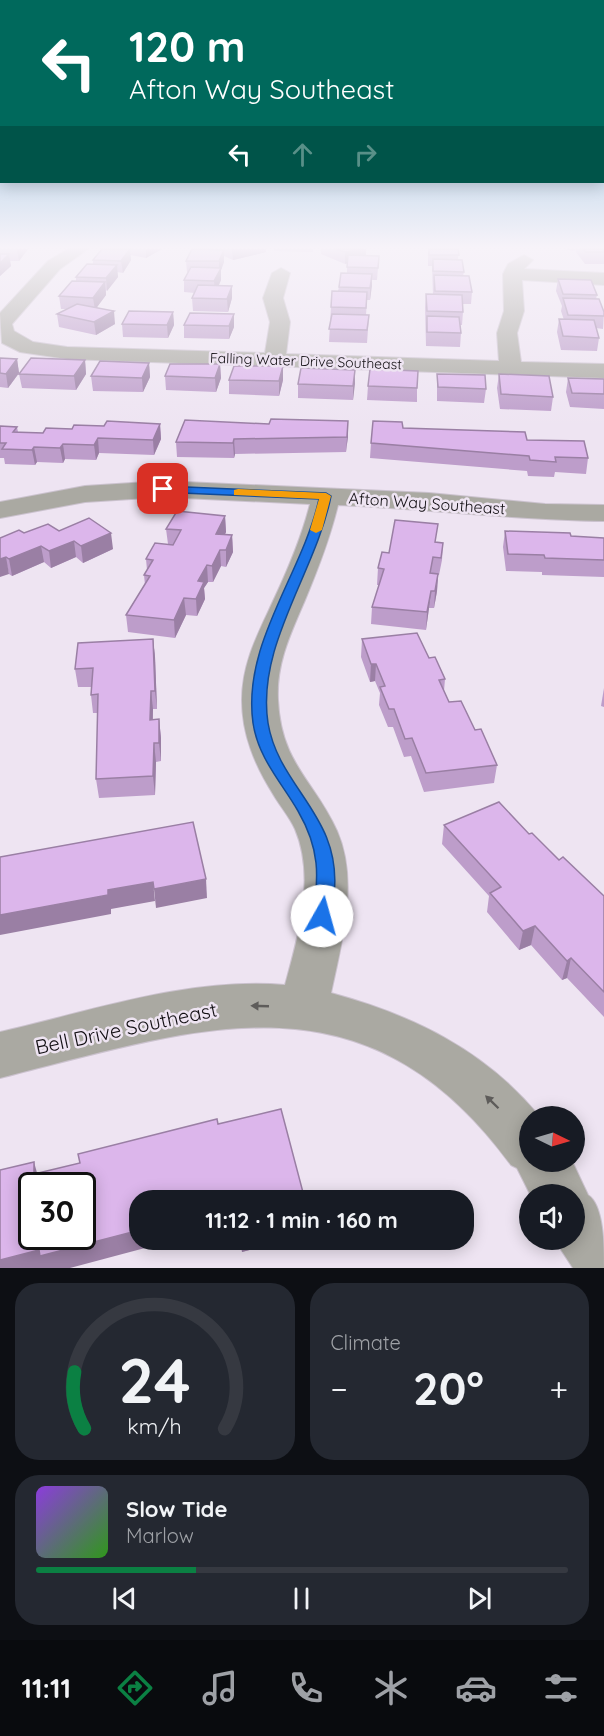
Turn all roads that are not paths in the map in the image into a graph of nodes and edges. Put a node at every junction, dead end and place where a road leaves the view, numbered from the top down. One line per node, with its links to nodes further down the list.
1 (15, 308): 4 (street, Falling Water Drive Southeast)
2 (278, 308): 5 (street)
3 (514, 308): 6 (street)
4 (5, 341): 5 (street, Falling Water Drive Southeast)
5 (273, 360): 6 (street, Falling Water Drive Southeast)
6 (511, 368): 7 (street, Falling Water Drive Southeast)
7 (604, 371)
8 (326, 496): 9 (street, Afton Way Southeast); 10 (street, Afton Way Southeast); 11 (street)
9 (0, 510)
10 (604, 513)
11 (304, 1007): 12 (street, Bell Drive Southeast, one-way to 12); 13 (street, Bell Drive Southeast, one-way to 11)
12 (0, 1055)
13 (519, 1133)

